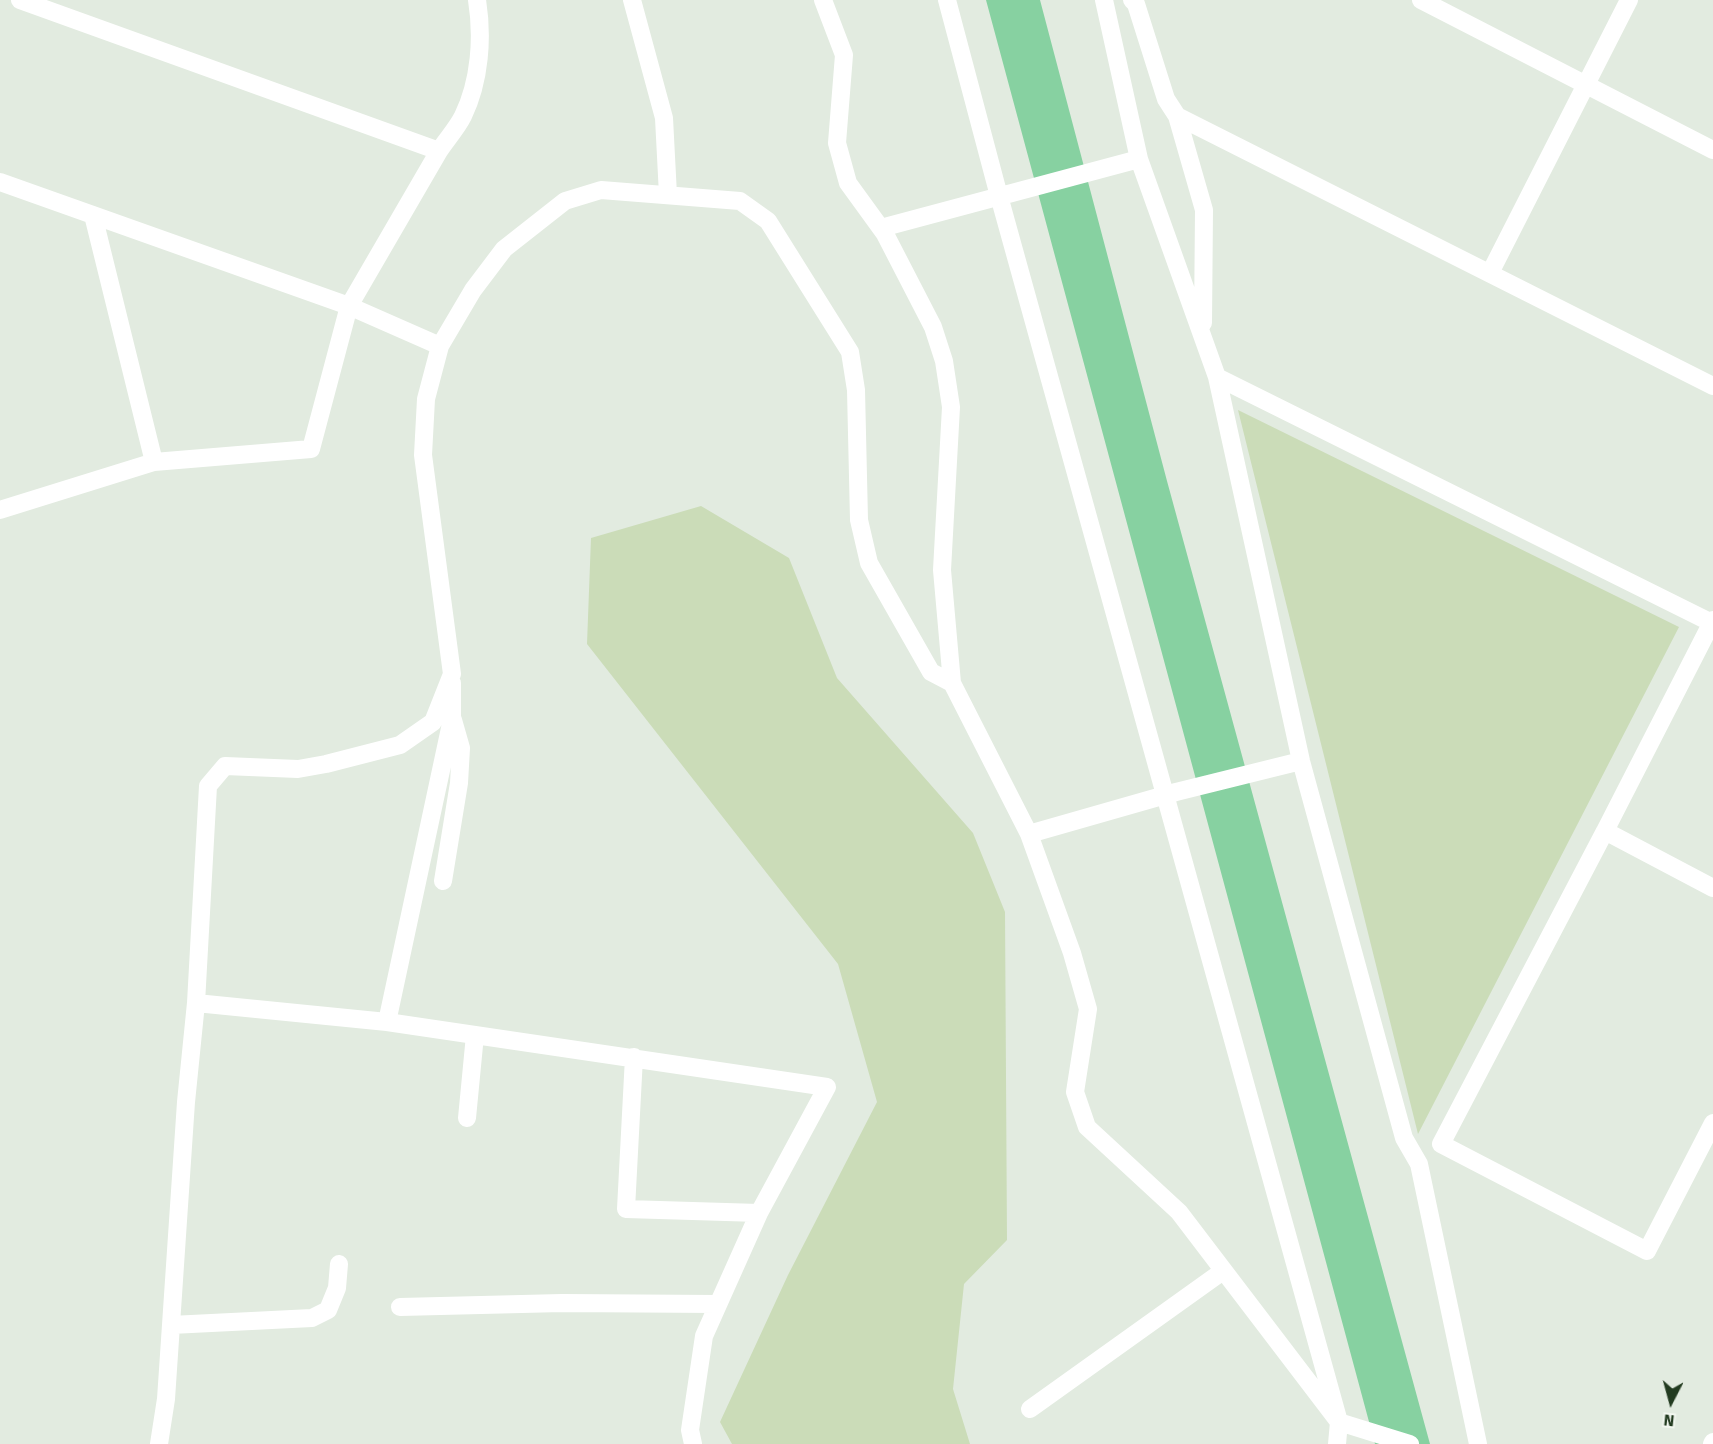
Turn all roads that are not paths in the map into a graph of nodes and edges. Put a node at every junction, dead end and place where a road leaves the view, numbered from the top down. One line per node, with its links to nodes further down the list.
1 (20, 0): 13 (street)
2 (477, 0): 13 (street)
3 (632, 0): 17 (street)
4 (823, 0): 19 (street)
5 (948, 0): 16 (street)
6 (1104, 0): 14 (street)
7 (1132, 0): 11 (street)
8 (1421, 0): 10 (street)
9 (1629, 0): 10 (street)
10 (1585, 86): 12 (street); 20 (street)
11 (1177, 116): 20 (street); 22 (street)
12 (1713, 150)
13 (439, 151): 21 (street)
14 (1139, 159): 16 (street); 22 (street)
15 (0, 182): 18 (street)
16 (1006, 194): 19 (street); 33 (street)
17 (668, 195): 23 (street); 30 (street)
18 (93, 215): 21 (street); 26 (street)
19 (881, 228): 30 (street)
20 (1490, 273): 25 (street)
21 (349, 306): 23 (street); 26 (street)
22 (1203, 335): 24 (street)
23 (440, 346): 29 (street)
24 (1216, 377): 28 (street); 32 (street)
25 (1713, 386)
26 (154, 462): 27 (street)
27 (0, 510)
28 (1712, 622): 34 (street)
29 (452, 674): 31 (street); 38 (street)
30 (952, 683): 35 (street)
31 (452, 719): 36 (street); 39 (street)
32 (1301, 761): 33 (street); 45 (street)
33 (1170, 794): 35 (street); 53 (street)
34 (1605, 831): 37 (street); 44 (street)
35 (1029, 834): 48 (street)
36 (443, 881)
37 (1713, 888)
38 (196, 1003): 39 (street); 51 (street)
39 (387, 1022): 40 (street)
40 (476, 1035): 41 (street); 42 (street)
41 (634, 1057): 46 (street); 46 (street)
42 (467, 1118)
43 (1713, 1123): 44 (street)
44 (1441, 1144): 45 (street)
45 (1419, 1164): 58 (street)
46 (759, 1213): 49 (street)
47 (339, 1264): 51 (street)
48 (1223, 1271): 52 (street); 53 (street)
49 (718, 1304): 50 (street); 55 (street)
50 (400, 1307)
51 (171, 1325): 54 (street)
52 (1030, 1409)
53 (1339, 1422): 56 (street); 57 (street)
54 (159, 1444)
55 (693, 1444)
56 (1337, 1444)
57 (1410, 1444)
58 (1478, 1444)

